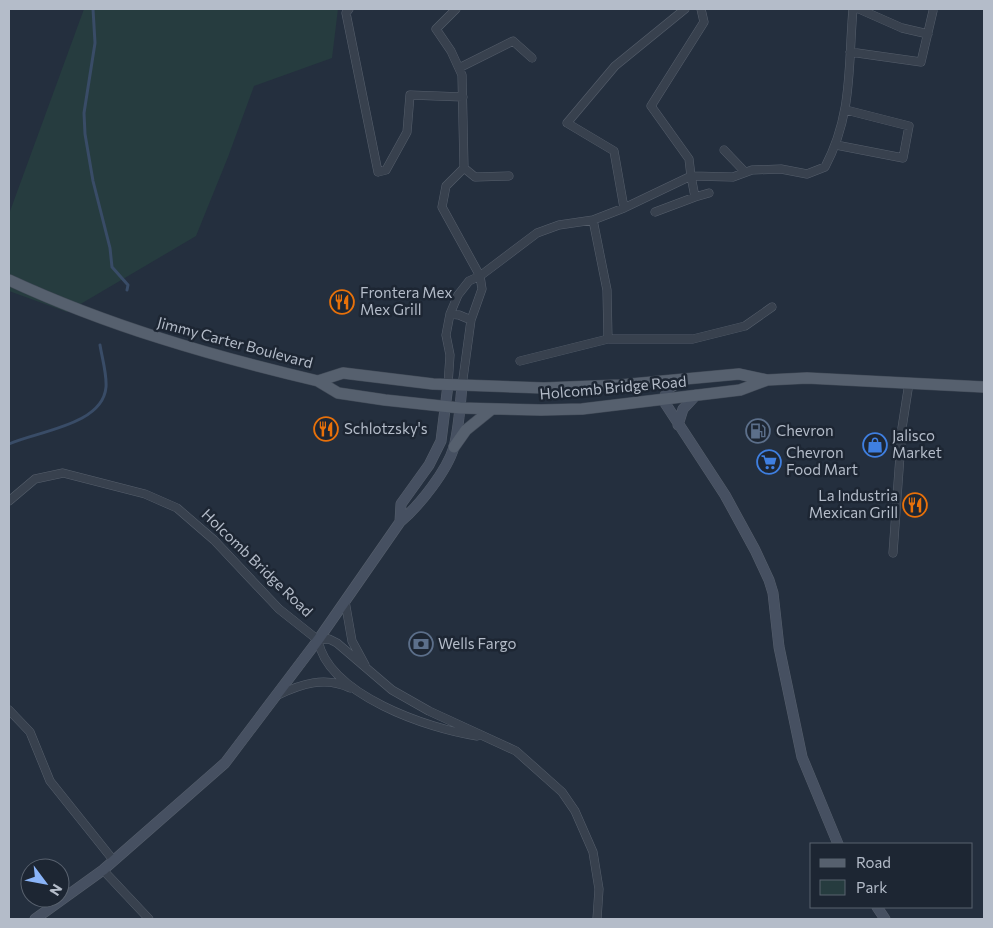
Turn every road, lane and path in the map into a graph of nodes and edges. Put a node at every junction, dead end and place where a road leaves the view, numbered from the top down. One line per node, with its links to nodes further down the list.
1 (349, 9): 12 (street)
2 (456, 9): 11 (street)
3 (686, 9): 22 (street)
4 (701, 9): 19 (street)
5 (853, 9): 9 (street)
6 (859, 9): 8 (street)
7 (933, 12): 8 (street)
8 (928, 34): 9 (street)
9 (850, 52): 13 (street)
10 (532, 58): 11 (street)
11 (459, 68): 12 (street)
12 (462, 97): 16 (street)
13 (846, 110): 14 (street); 14 (street)
14 (836, 146): 17 (street)
15 (724, 150): 17 (street)
16 (464, 168): 18 (street); 25 (street)
17 (746, 172): 19 (street)
18 (509, 176)
19 (691, 176): 21 (street); 22 (street)
20 (709, 193): 21 (street)
21 (695, 197): 23 (street)
22 (624, 208): 24 (street)
23 (655, 212)
24 (593, 220): 25 (street); 30 (street)
25 (480, 276): 28 (street); 29 (street)
26 (9, 280): 34 (main road, Jimmy Carter Boulevard)
27 (772, 307): 30 (street)
28 (450, 314): 29 (street); 36 (street)
29 (471, 320): 37 (street)
30 (608, 339): 31 (street)
31 (520, 361)
32 (684, 379): 33 (main road, Holcomb Bridge Road); 37 (main road, Holcomb Bridge Road); 40 (main road)
33 (767, 380): 35 (main road, Holcomb Bridge Road); 39 (main road, Holcomb Bridge Road)
34 (318, 381): 36 (main road, Holcomb Bridge Road); 41 (main road, Jimmy Carter Boulevard)
35 (909, 383): 38 (main road, Holcomb Bridge Road); 48 (street)
36 (448, 385): 37 (main road, Holcomb Bridge Road); 41 (main road, Holcomb Bridge Road)
37 (462, 386): 42 (main road, Holcomb Bridge Road)
38 (984, 387)
39 (696, 396): 40 (main road, Holcomb Bridge Road); 44 (main road)
40 (662, 400): 43 (main road, Holcomb Bridge Road); 44 (main road)
41 (446, 407): 42 (main road, Jimmy Carter Boulevard); 47 (main road, Holcomb Bridge Road)
42 (460, 408): 43 (main road, Holcomb Bridge Road); 45 (main road, Holcomb Bridge Road)
43 (492, 409): 45 (main road)
44 (678, 425): 56 (main road)
45 (454, 447): 47 (main road, Holcomb Bridge Road)
46 (9, 501): 50 (street, Holcomb Bridge Road)
47 (400, 522): 49 (main road, Holcomb Bridge Road)
48 (893, 553)
49 (345, 601): 50 (main road, Holcomb Bridge Road); 51 (street)
50 (318, 640): 51 (street); 52 (street); 53 (main road, Holcomb Bridge Road)
51 (374, 676): 55 (street)
52 (363, 694): 53 (street); 55 (street)
53 (276, 696): 57 (main road, Holcomb Bridge Road)
54 (9, 710): 57 (street)
55 (482, 736): 62 (street)
56 (838, 843)
57 (114, 861): 58 (main road, Holcomb Bridge Road)
58 (103, 870): 60 (main road, Holcomb Bridge Road); 61 (street)
59 (879, 908): 63 (main road)
60 (35, 919)
61 (150, 919)
62 (597, 919)
63 (885, 919)

